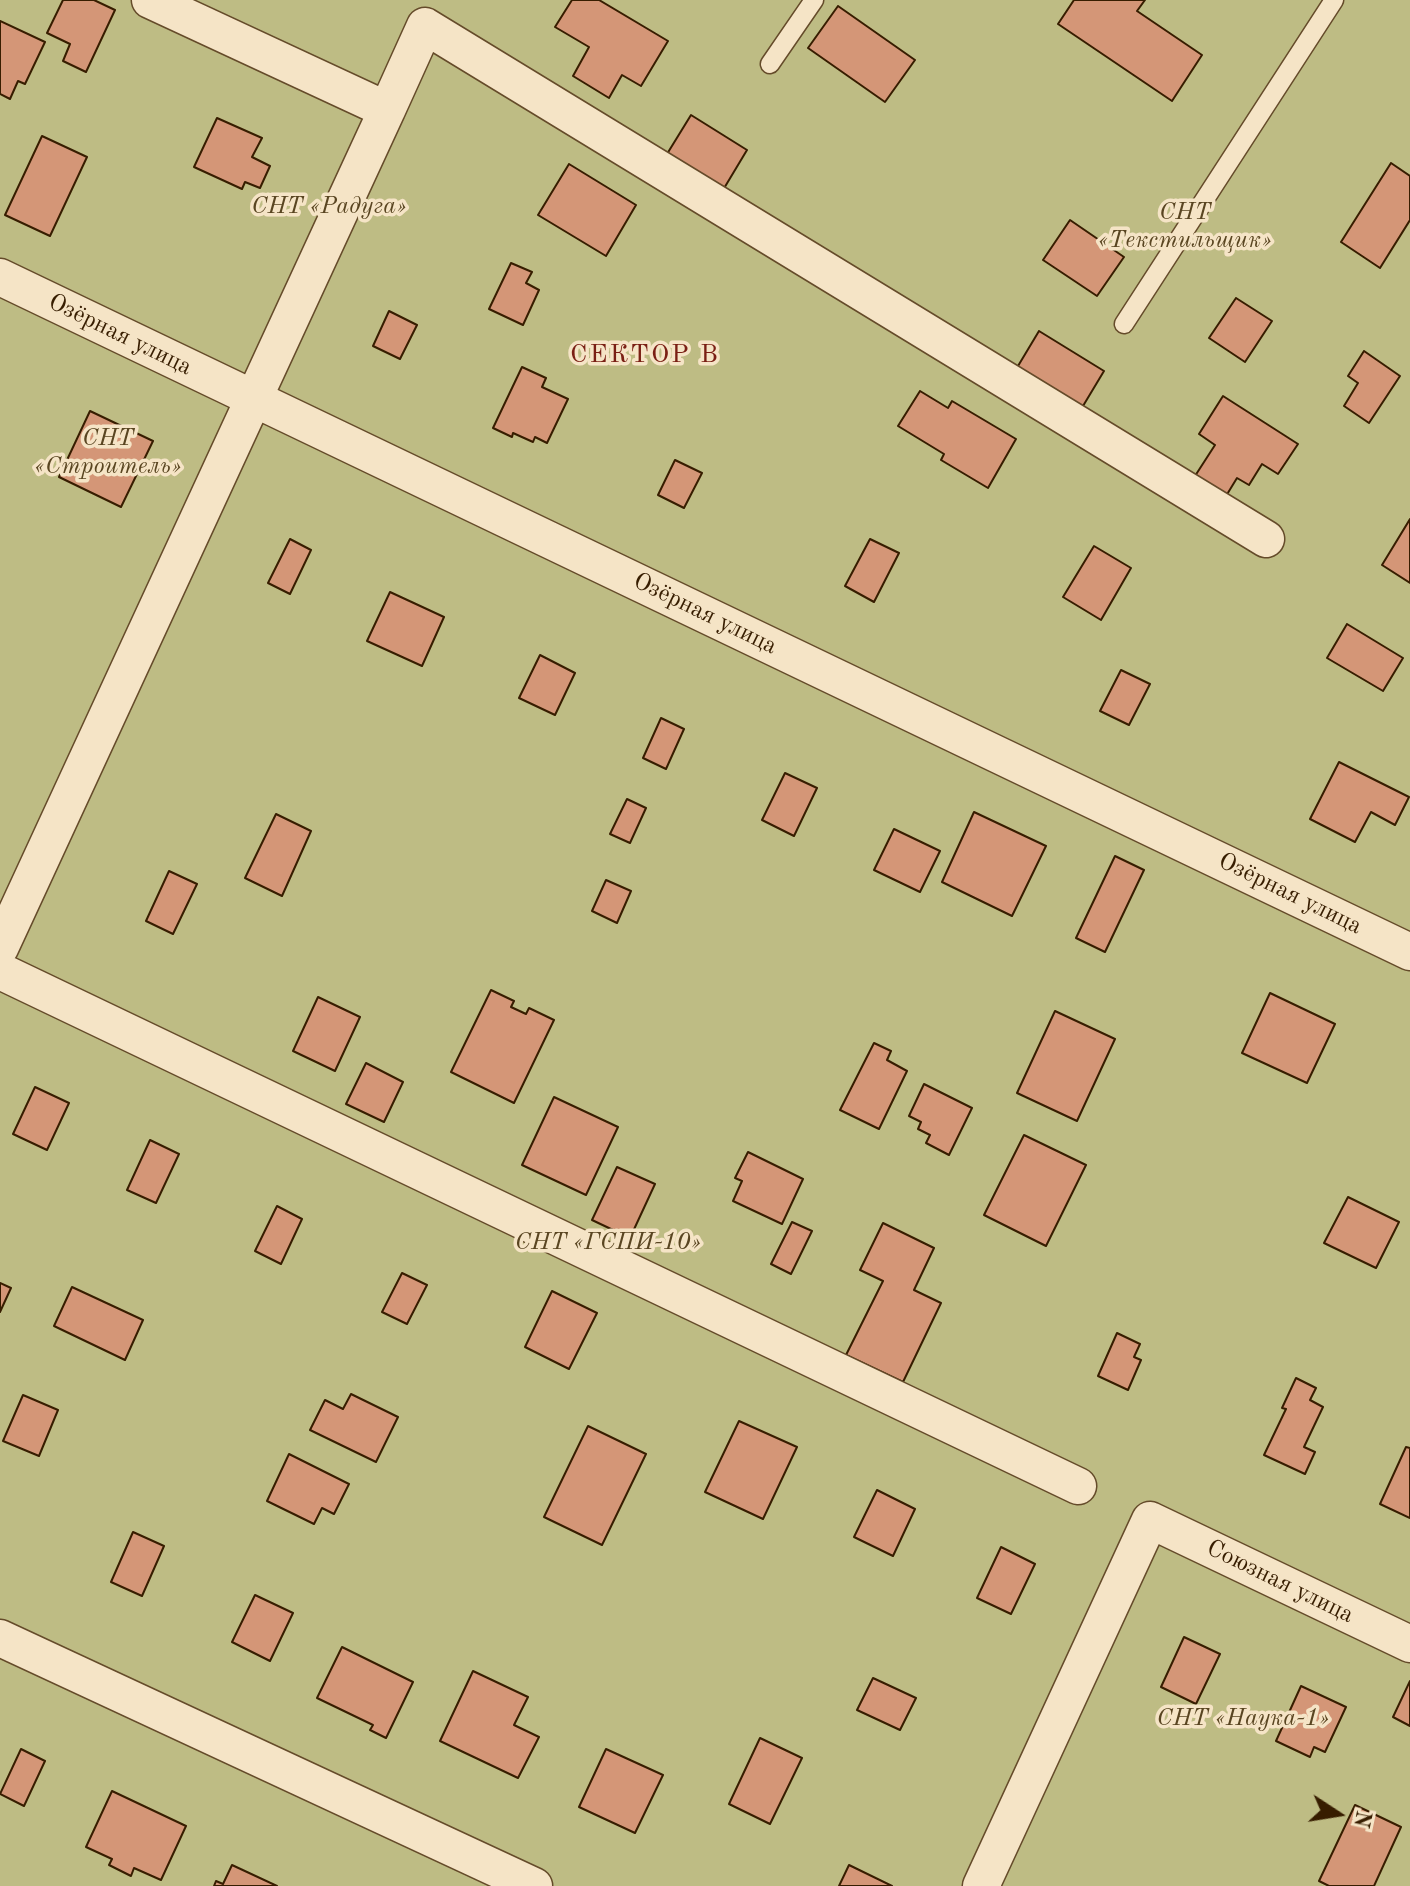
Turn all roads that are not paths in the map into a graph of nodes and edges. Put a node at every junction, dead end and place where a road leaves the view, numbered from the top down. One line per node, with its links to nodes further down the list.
1 (150, 0): 5 (street)
2 (814, 0): 4 (lane)
3 (1334, 0): 7 (lane)
4 (770, 64)
5 (387, 110): 8 (street); 9 (street)
6 (0, 277): 8 (street, Озёрная улица)
7 (1124, 324)
8 (254, 399): 10 (street); 11 (street, Озёрная улица)
9 (1266, 539)
10 (0, 948)
11 (1410, 952)
12 (0, 971): 13 (street)
13 (1078, 1486)
14 (0, 1638): 16 (street)
15 (1410, 1644): 17 (street, Союзная улица)
16 (534, 1886)
17 (981, 1886)

